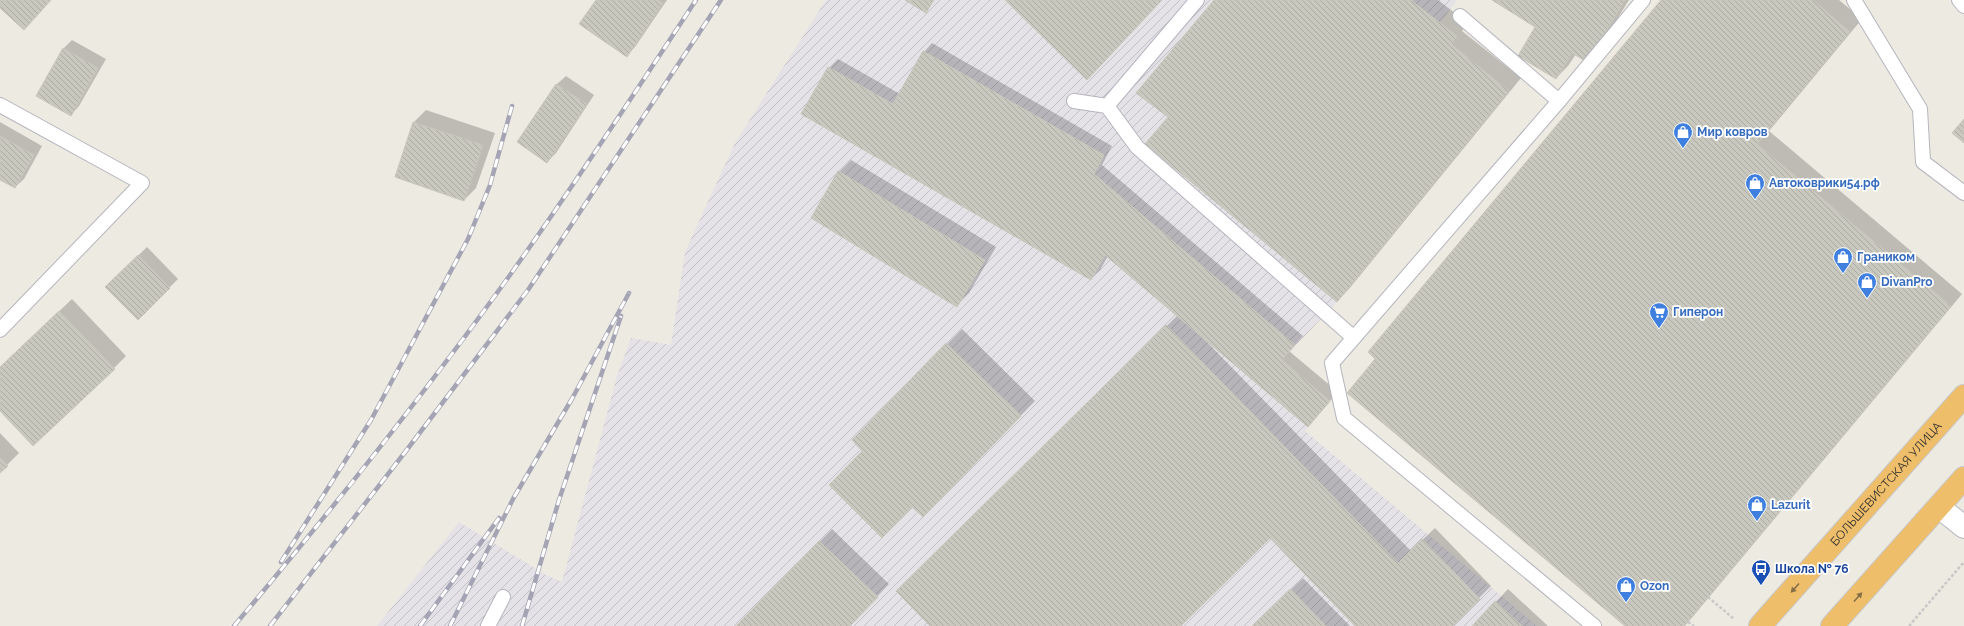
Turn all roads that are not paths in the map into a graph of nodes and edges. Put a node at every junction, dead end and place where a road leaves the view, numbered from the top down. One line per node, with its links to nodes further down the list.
1 (1197, 0): 10 (lane)
2 (1642, 0): 8 (lane)
3 (1854, 0): 11 (lane)
4 (1959, 0): 5 (lane)
5 (1964, 6)
6 (1460, 16): 8 (lane)
7 (1074, 101): 10 (lane)
8 (1560, 101): 13 (lane)
9 (0, 105): 12 (lane)
10 (1107, 106): 13 (lane)
11 (1964, 194)
12 (0, 330)
13 (1354, 338): 20 (lane)
14 (1964, 396): 21 (highway, БОЛЬШЕВИСТСКАЯ УЛИЦА, one-way to 21)
15 (1964, 478): 16 (highway)
16 (1939, 506): 17 (street); 22 (highway, one-way to 16)
17 (1964, 527)
18 (502, 597): 19 (lane)
19 (488, 626)
20 (1594, 626)
21 (1760, 626)
22 (1832, 626)

